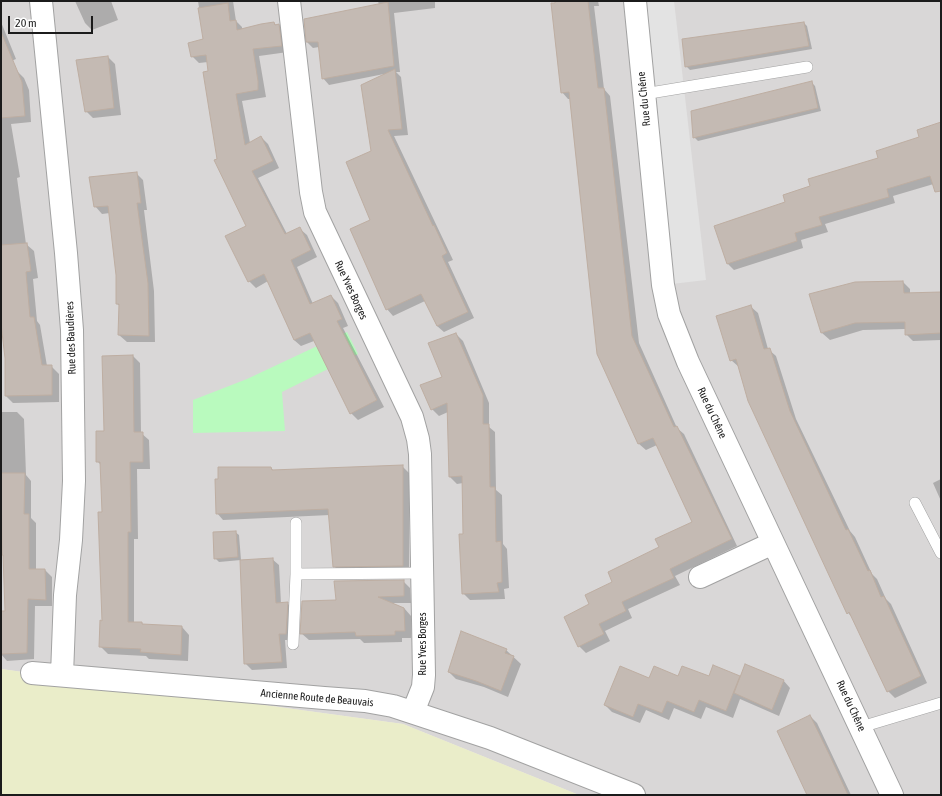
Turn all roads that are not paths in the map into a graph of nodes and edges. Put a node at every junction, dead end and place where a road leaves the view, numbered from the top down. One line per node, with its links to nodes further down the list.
1 (41, 1): 15 (street, Rue des Baudières)
2 (289, 1): 11 (street, Rue Yves Borges)
3 (635, 1): 5 (street, Rue du Chêne)
4 (807, 67): 5 (lane)
5 (644, 94): 8 (street, Rue du Chêne)
6 (915, 503): 9 (lane)
7 (296, 524): 10 (lane)
8 (773, 543): 12 (street); 18 (street, Rue du Chêne)
9 (941, 553)
10 (296, 574): 11 (lane); 13 (lane)
11 (422, 574): 17 (street, Rue Yves Borges)
12 (700, 577)
13 (293, 644)
14 (32, 673): 15 (street, Ancienne Route de Beauvais)
15 (62, 676): 17 (street, Ancienne Route de Beauvais)
16 (941, 703): 18 (lane)
17 (413, 712): 19 (street, Ancienne Route de Beauvais)
18 (861, 727): 20 (street, Rue du Chêne)
19 (634, 795)
20 (892, 795)

